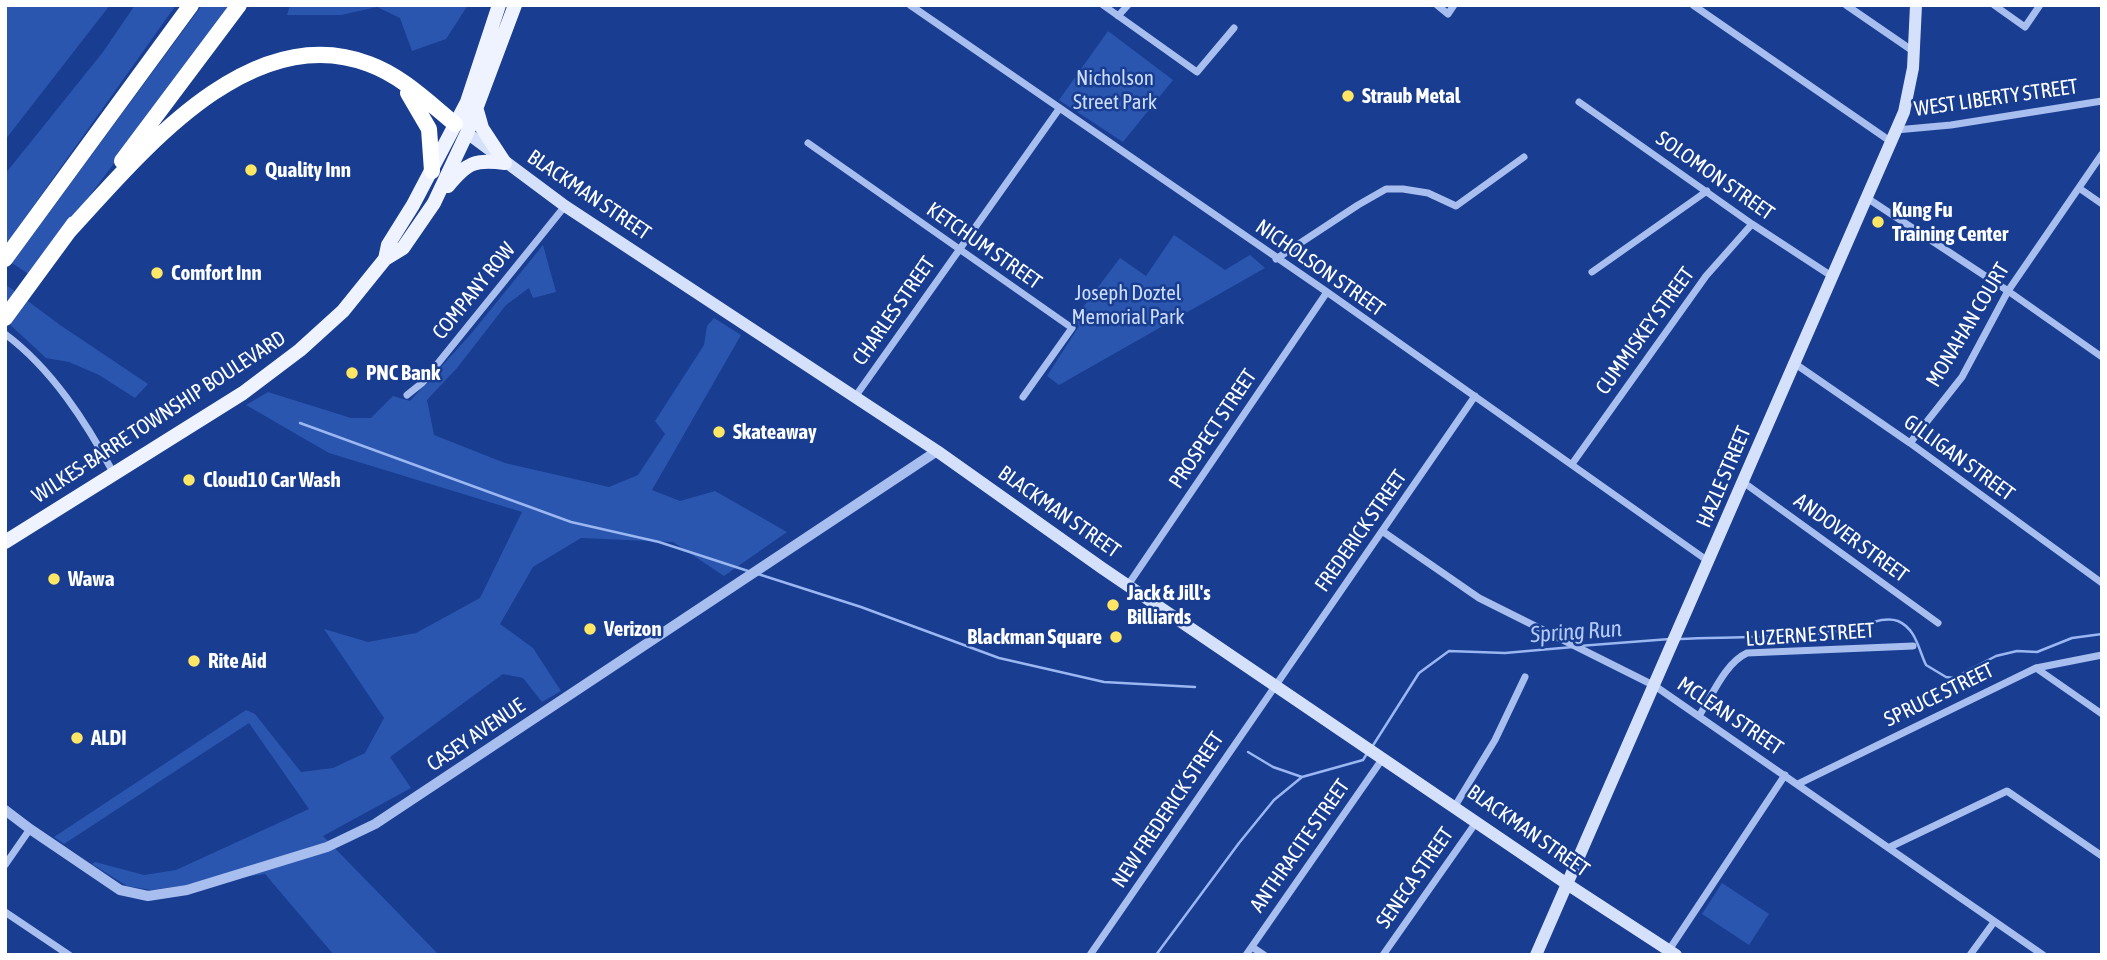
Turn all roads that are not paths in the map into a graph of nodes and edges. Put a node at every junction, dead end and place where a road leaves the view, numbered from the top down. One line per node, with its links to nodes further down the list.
1 (191, 5): 39 (highway)
2 (239, 5): 37 (highway)
3 (499, 5): 23 (main road, WILKES-BARRE TOWNSHIP BOULEVARD)
4 (515, 5): 21 (main road, WILKES-BARRE TOWNSHIP BOULEVARD)
5 (910, 5): 22 (street, NICHOLSON STREET)
6 (1103, 5): 15 (street)
7 (1128, 5): 15 (street)
8 (1437, 5): 9 (street)
9 (1454, 5)
10 (1693, 5): 24 (street)
11 (1846, 5): 17 (street)
12 (1916, 5): 17 (main road, HAZLE STREET)
13 (1994, 5): 14 (street)
14 (2040, 5)
15 (1118, 16): 16 (street)
16 (1234, 28)
17 (1914, 52): 24 (main road, HAZLE STREET)
18 (399, 79): 23 (highway); 29 (highway); 37 (highway)
19 (2102, 101): 24 (street, WEST LIBERTY STREET)
20 (1579, 102): 31 (street, SOLOMON STREET)
21 (476, 107): 23 (main road, WILKES-BARRE TOWNSHIP BOULEVARD); 28 (main road)
22 (1059, 109): 38 (street, CHARLES STREET); 40 (street, NICHOLSON STREET)
23 (461, 129): 28 (main road, BLACKMAN STREET); 29 (main road, WILKES-BARRE TOWNSHIP BOULEVARD); 33 (main road, WILKES-BARRE TOWNSHIP BOULEVARD)
24 (1893, 135): 32 (main road, HAZLE STREET)
25 (808, 143): 38 (street, KETCHUM STREET)
26 (2102, 154): 30 (street, MONAHAN COURT)
27 (1524, 157): 40 (street)
28 (505, 163): 33 (main road); 35 (main road, BLACKMAN STREET)
29 (432, 171): 41 (main road, WILKES-BARRE TOWNSHIP BOULEVARD)
30 (2079, 188): 34 (street); 44 (street, MONAHAN COURT)
31 (1707, 191): 36 (street, SOLOMON STREET); 42 (street)
32 (1867, 198): 43 (main road, HAZLE STREET); 44 (street)
33 (434, 203): 41 (main road, WILKES-BARRE TOWNSHIP BOULEVARD)
34 (2102, 204)
35 (565, 206): 50 (street, COMPANY ROW); 52 (main road, BLACKMAN STREET)
36 (1752, 224): 43 (street, SOLOMON STREET); 56 (street, CUMMISKEY STREET)
37 (68, 232): 46 (highway)
38 (959, 250): 52 (street, CHARLES STREET); 53 (street, KETCHUM STREET)
39 (8, 256)
40 (1276, 258): 45 (street, NICHOLSON STREET)
41 (386, 259): 57 (main road, WILKES-BARRE TOWNSHIP BOULEVARD)
42 (1592, 272)
43 (1833, 276): 49 (main road, HAZLE STREET)
44 (2008, 290): 48 (street); 54 (street, MONAHAN COURT)
45 (1326, 292): 51 (street, NICHOLSON STREET); 63 (street, PROSPECT STREET)
46 (5, 318)
47 (5, 334): 57 (street)
48 (2102, 356)
49 (1794, 363): 54 (street, GILLIGAN STREET); 58 (main road, HAZLE STREET)
50 (407, 395)
51 (1475, 396): 56 (street, NICHOLSON STREET); 59 (street, FREDERICK STREET)
52 (855, 397): 55 (main road, BLACKMAN STREET)
53 (1023, 397)
54 (1910, 443): 62 (street, GILLIGAN STREET)
55 (937, 451): 63 (main road, BLACKMAN STREET); 79 (street, CASEY AVENUE)
56 (1572, 464): 61 (street, NICHOLSON STREET)
57 (114, 474): 60 (main road, WILKES-BARRE TOWNSHIP BOULEVARD)
58 (1743, 482): 61 (main road, HAZLE STREET); 64 (street, ANDOVER STREET)
59 (1382, 531): 69 (street, FREDERICK STREET); 70 (street, MCLEAN STREET)
60 (5, 542)
61 (1709, 561): 70 (main road, HAZLE STREET)
62 (2102, 583)
63 (1128, 585): 69 (main road, BLACKMAN STREET)
64 (1938, 623)
65 (1913, 646): 72 (street, LUZERNE STREET)
66 (2102, 655): 67 (street, SPRUCE STREET)
67 (2036, 668): 71 (street); 75 (street, SPRUCE STREET)
68 (1525, 677): 76 (street)
69 (1276, 685): 73 (main road, BLACKMAN STREET); 89 (street, NEW FREDERICK STREET)
70 (1655, 686): 72 (street, MCLEAN STREET); 83 (main road, HAZLE STREET)
71 (2102, 714)
72 (1699, 716): 74 (street, MCLEAN STREET)
73 (1374, 752): 76 (main road, BLACKMAN STREET); 86 (street, ANTHRACITE STREET)
74 (1785, 775): 75 (street, MCLEAN STREET); 87 (street)
75 (1798, 783): 80 (street, MCLEAN STREET)
76 (1455, 806): 78 (main road, BLACKMAN STREET)
77 (5, 810): 79 (street, CASEY AVENUE)
78 (1477, 821): 83 (main road, BLACKMAN STREET); 92 (street, SENECA STREET)
79 (30, 829): 82 (street)
80 (1890, 847): 81 (street); 85 (street, MCLEAN STREET)
81 (2102, 856)
82 (5, 865)
83 (1567, 884): 87 (main road, BLACKMAN STREET); 93 (main road, HAZLE STREET)
84 (5, 912): 88 (street)
85 (1994, 922): 94 (street); 95 (street, MCLEAN STREET)
86 (1252, 947): 90 (street, ANTHRACITE STREET); 91 (street)
87 (1672, 952)
88 (69, 955)
89 (1090, 955)
90 (1246, 955)
91 (1264, 955)
92 (1382, 955)
93 (1536, 955)
94 (1970, 955)
95 (2043, 955)

